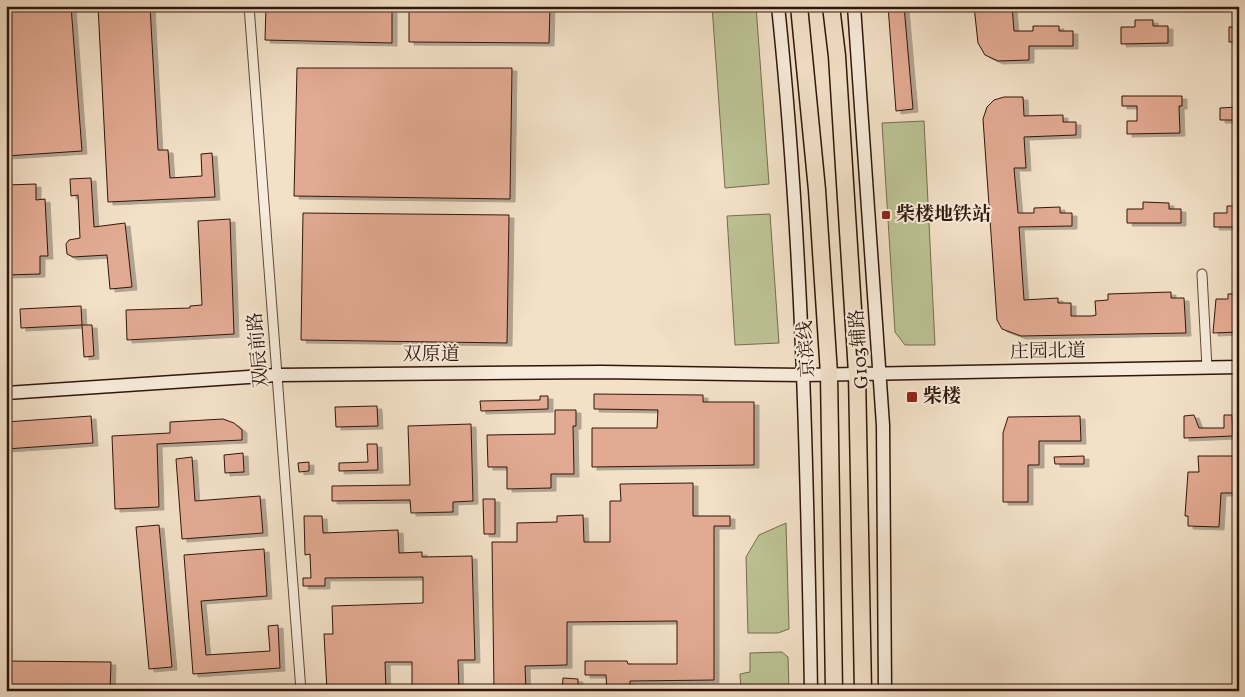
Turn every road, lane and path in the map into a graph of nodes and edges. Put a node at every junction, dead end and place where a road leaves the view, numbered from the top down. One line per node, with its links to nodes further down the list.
1 (249, 6): 12 (street, 双辰前路)
2 (778, 6): 13 (street)
3 (799, 6): 11 (highway, 京滨线)
4 (832, 6): 10 (highway)
5 (854, 6): 9 (street, G103辅路)
6 (1202, 274): 8 (street)
7 (1239, 367): 8 (street, 庄园北道)
8 (1207, 368): 9 (street, 庄园北道)
9 (880, 372): 10 (street, 庄园北道); 19 (street, G103辅路)
10 (857, 373): 11 (street, 双原道); 18 (highway)
11 (829, 374): 13 (street, 双原道); 17 (highway, 京滨线)
12 (277, 375): 13 (street, 双原道); 14 (street, 双原道); 15 (street, 双辰前路)
13 (804, 375): 16 (street)
14 (6, 393)
15 (301, 691)
16 (810, 691)
17 (834, 691)
18 (863, 691)
19 (885, 691)

